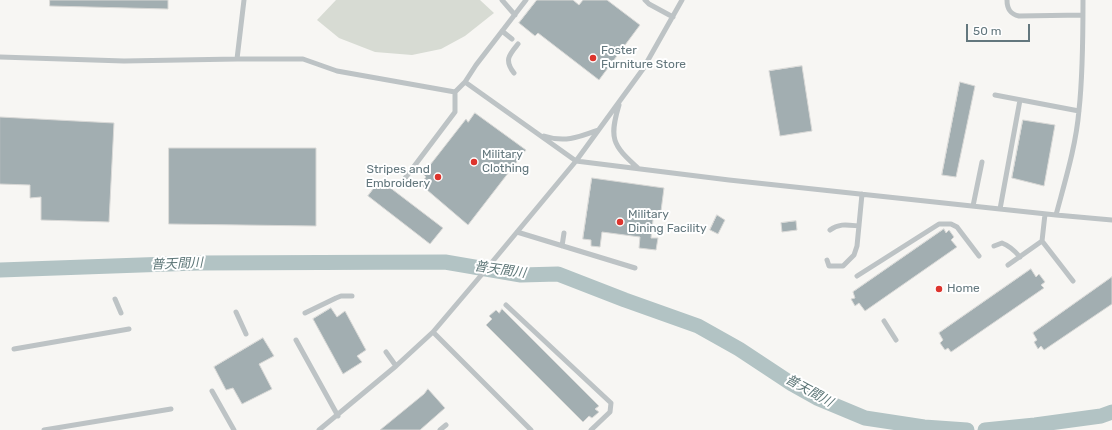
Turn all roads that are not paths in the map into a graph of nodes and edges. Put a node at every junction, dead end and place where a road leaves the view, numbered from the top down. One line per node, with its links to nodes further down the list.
1 (244, 0): 15 (lane)
2 (502, 0): 8 (lane)
3 (526, 0): 8 (lane)
4 (682, 0): 10 (lane)
5 (1007, 0): 9 (lane)
6 (1083, 0): 9 (lane)
7 (648, 1): 10 (lane)
8 (515, 15): 11 (lane)
9 (1083, 15): 22 (lane)
10 (673, 17): 20 (lane)
11 (502, 31): 12 (lane); 17 (lane)
12 (512, 39)
13 (518, 44): 16 (lane)
14 (0, 57): 15 (lane)
15 (237, 59): 18 (lane)
16 (514, 73)
17 (465, 82): 18 (lane); 24 (lane)
18 (456, 92): 28 (lane)
19 (996, 95): 21 (lane)
20 (620, 100): 23 (lane); 27 (lane)
21 (1020, 100): 22 (lane); 31 (lane)
22 (1079, 112): 33 (lane)
23 (599, 129): 24 (lane); 25 (lane)
24 (538, 134): 25 (lane)
25 (576, 161): 27 (lane); 37 (lane)
26 (982, 162): 30 (lane)
27 (638, 168): 29 (lane)
28 (403, 181)
29 (862, 194): 30 (lane); 35 (lane)
30 (974, 206): 31 (lane)
31 (1000, 209): 32 (lane)
32 (1045, 214): 33 (lane); 39 (lane)
33 (1056, 215): 34 (lane)
34 (1112, 220)
35 (859, 226): 36 (lane); 44 (lane)
36 (830, 230)
37 (517, 232): 40 (lane); 57 (lane)
38 (564, 233): 40 (lane)
39 (1042, 241): 43 (lane); 48 (lane)
40 (562, 246): 46 (lane)
41 (994, 246): 43 (lane)
42 (979, 256): 47 (lane)
43 (1020, 257): 45 (lane)
44 (827, 260)
45 (1008, 265)
46 (635, 268)
47 (857, 276)
48 (1073, 281)
49 (352, 296): 54 (lane)
50 (115, 299): 53 (lane)
51 (506, 305): 73 (lane)
52 (236, 312): 58 (lane)
53 (122, 314)
54 (304, 314)
55 (884, 321): 60 (lane)
56 (129, 329): 61 (lane)
57 (433, 332): 63 (lane); 72 (lane)
58 (246, 334)
59 (296, 340): 66 (lane)
60 (896, 340)
61 (14, 349)
62 (386, 352): 63 (lane)
63 (396, 366): 66 (lane)
64 (212, 391): 69 (lane)
65 (171, 409): 68 (lane)
66 (338, 416): 70 (lane)
67 (446, 425): 71 (lane)
68 (44, 430)
69 (234, 430)
70 (319, 430)
71 (440, 430)
72 (530, 430)
73 (591, 430)

